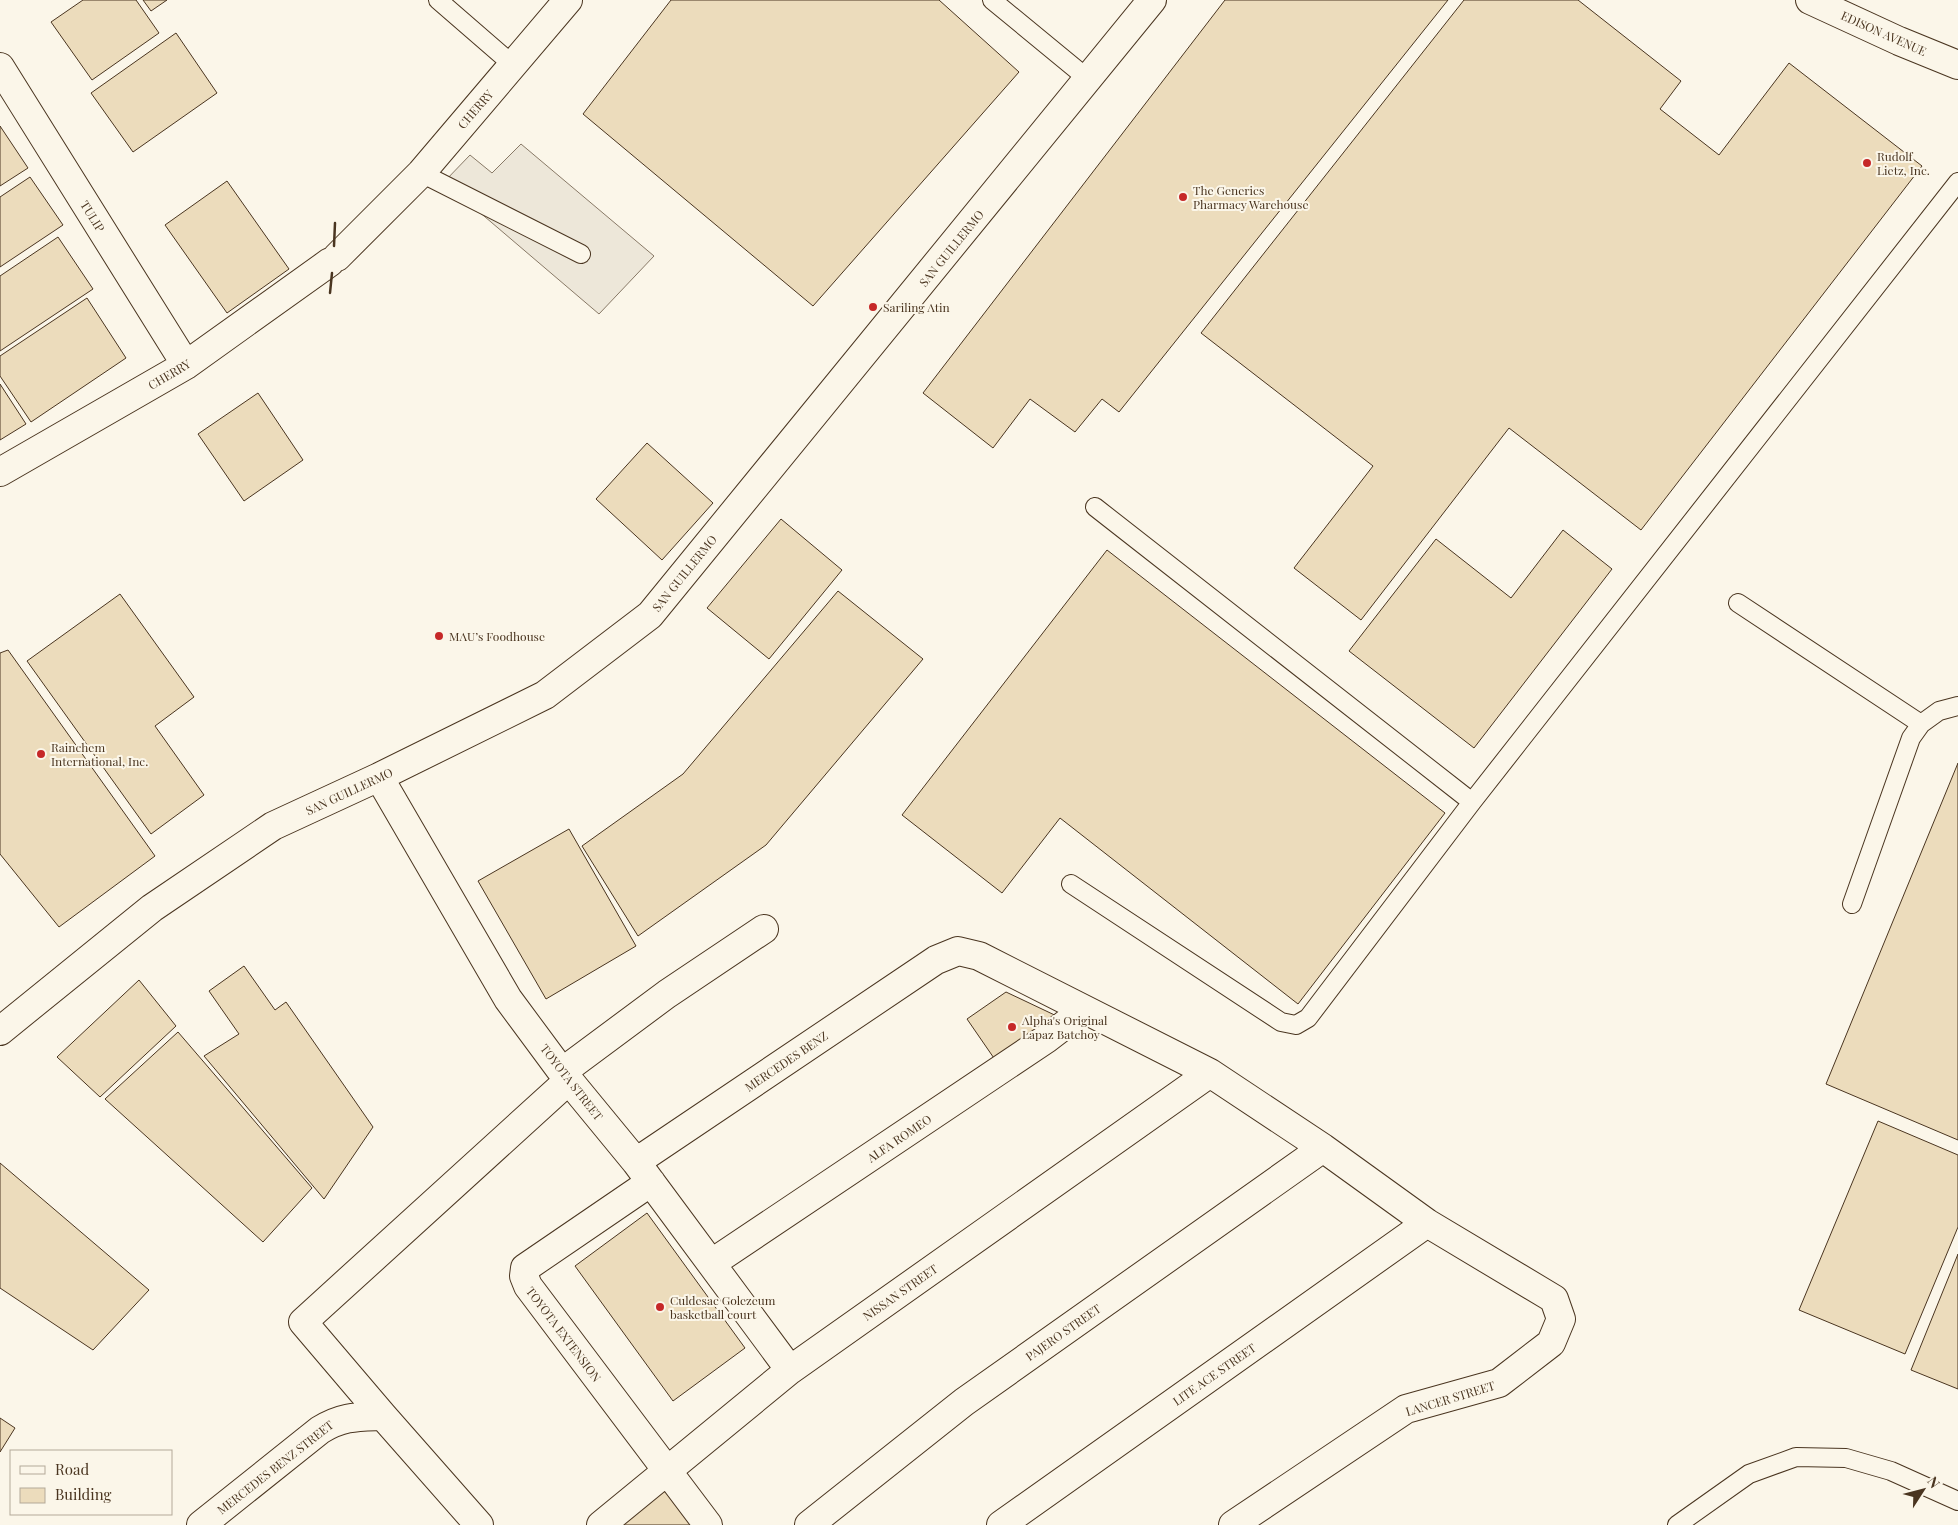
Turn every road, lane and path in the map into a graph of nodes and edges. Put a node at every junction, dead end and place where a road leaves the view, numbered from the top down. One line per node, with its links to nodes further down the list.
1 (438, 0): 6 (lane)
2 (568, 0): 6 (street, CHERRY)
3 (992, 0): 9 (lane)
4 (1152, 0): 9 (street, SAN GUILLERMO)
5 (1810, 0): 7 (street, EDISON AVENUE)
6 (513, 65): 10 (street, CHERRY)
7 (1958, 65)
8 (0, 67): 13 (street, TULIP)
9 (1088, 79): 19 (street, SAN GUILLERMO)
10 (421, 173): 12 (lane); 13 (street, CHERRY)
11 (1958, 182): 20 (lane)
12 (581, 254)
13 (186, 365): 14 (street, CHERRY)
14 (0, 472)
15 (1096, 507): 20 (lane)
16 (1738, 603): 18 (lane)
17 (1958, 706): 18 (lane)
18 (1921, 724): 22 (lane)
19 (379, 777): 25 (street, SAN GUILLERMO); 27 (street, TOYOTA STREET)
20 (1472, 802): 21 (lane)
21 (1071, 884)
22 (1852, 904)
23 (764, 929): 27 (street)
24 (1084, 1010): 26 (street, MERCEDES BENZ); 29 (street, MERCEDES BENZ); 31 (street, ALFA ROMEO)
25 (0, 1031)
26 (1210, 1073): 28 (street, MERCEDES BENZ); 33 (street, NISSAN STREET)
27 (566, 1076): 29 (street, TOYOTA STREET); 34 (street)
28 (1323, 1148): 30 (street, MERCEDES BENZ); 41 (street, PAJERO STREET)
29 (644, 1172): 31 (street, TOYOTA STREET); 35 (street, TOYOTA EXTENSION)
30 (1427, 1223): 32 (street, MERCEDES BENZ); 42 (street, LITE ACE STREET)
31 (712, 1263): 33 (street, TOYOTA STREET)
32 (1554, 1299): 43 (street, LANCER STREET)
33 (790, 1370): 35 (street, NISSAN STREET)
34 (383, 1416): 37 (street, MERCEDES BENZ STREET); 38 (street)
35 (667, 1471): 39 (street, NISSAN STREET); 40 (street)
36 (1958, 1501): 44 (lane)
37 (201, 1525)
38 (479, 1525)
39 (601, 1525)
40 (708, 1525)
41 (809, 1525)
42 (1001, 1525)
43 (1233, 1525)
44 (1677, 1525)

